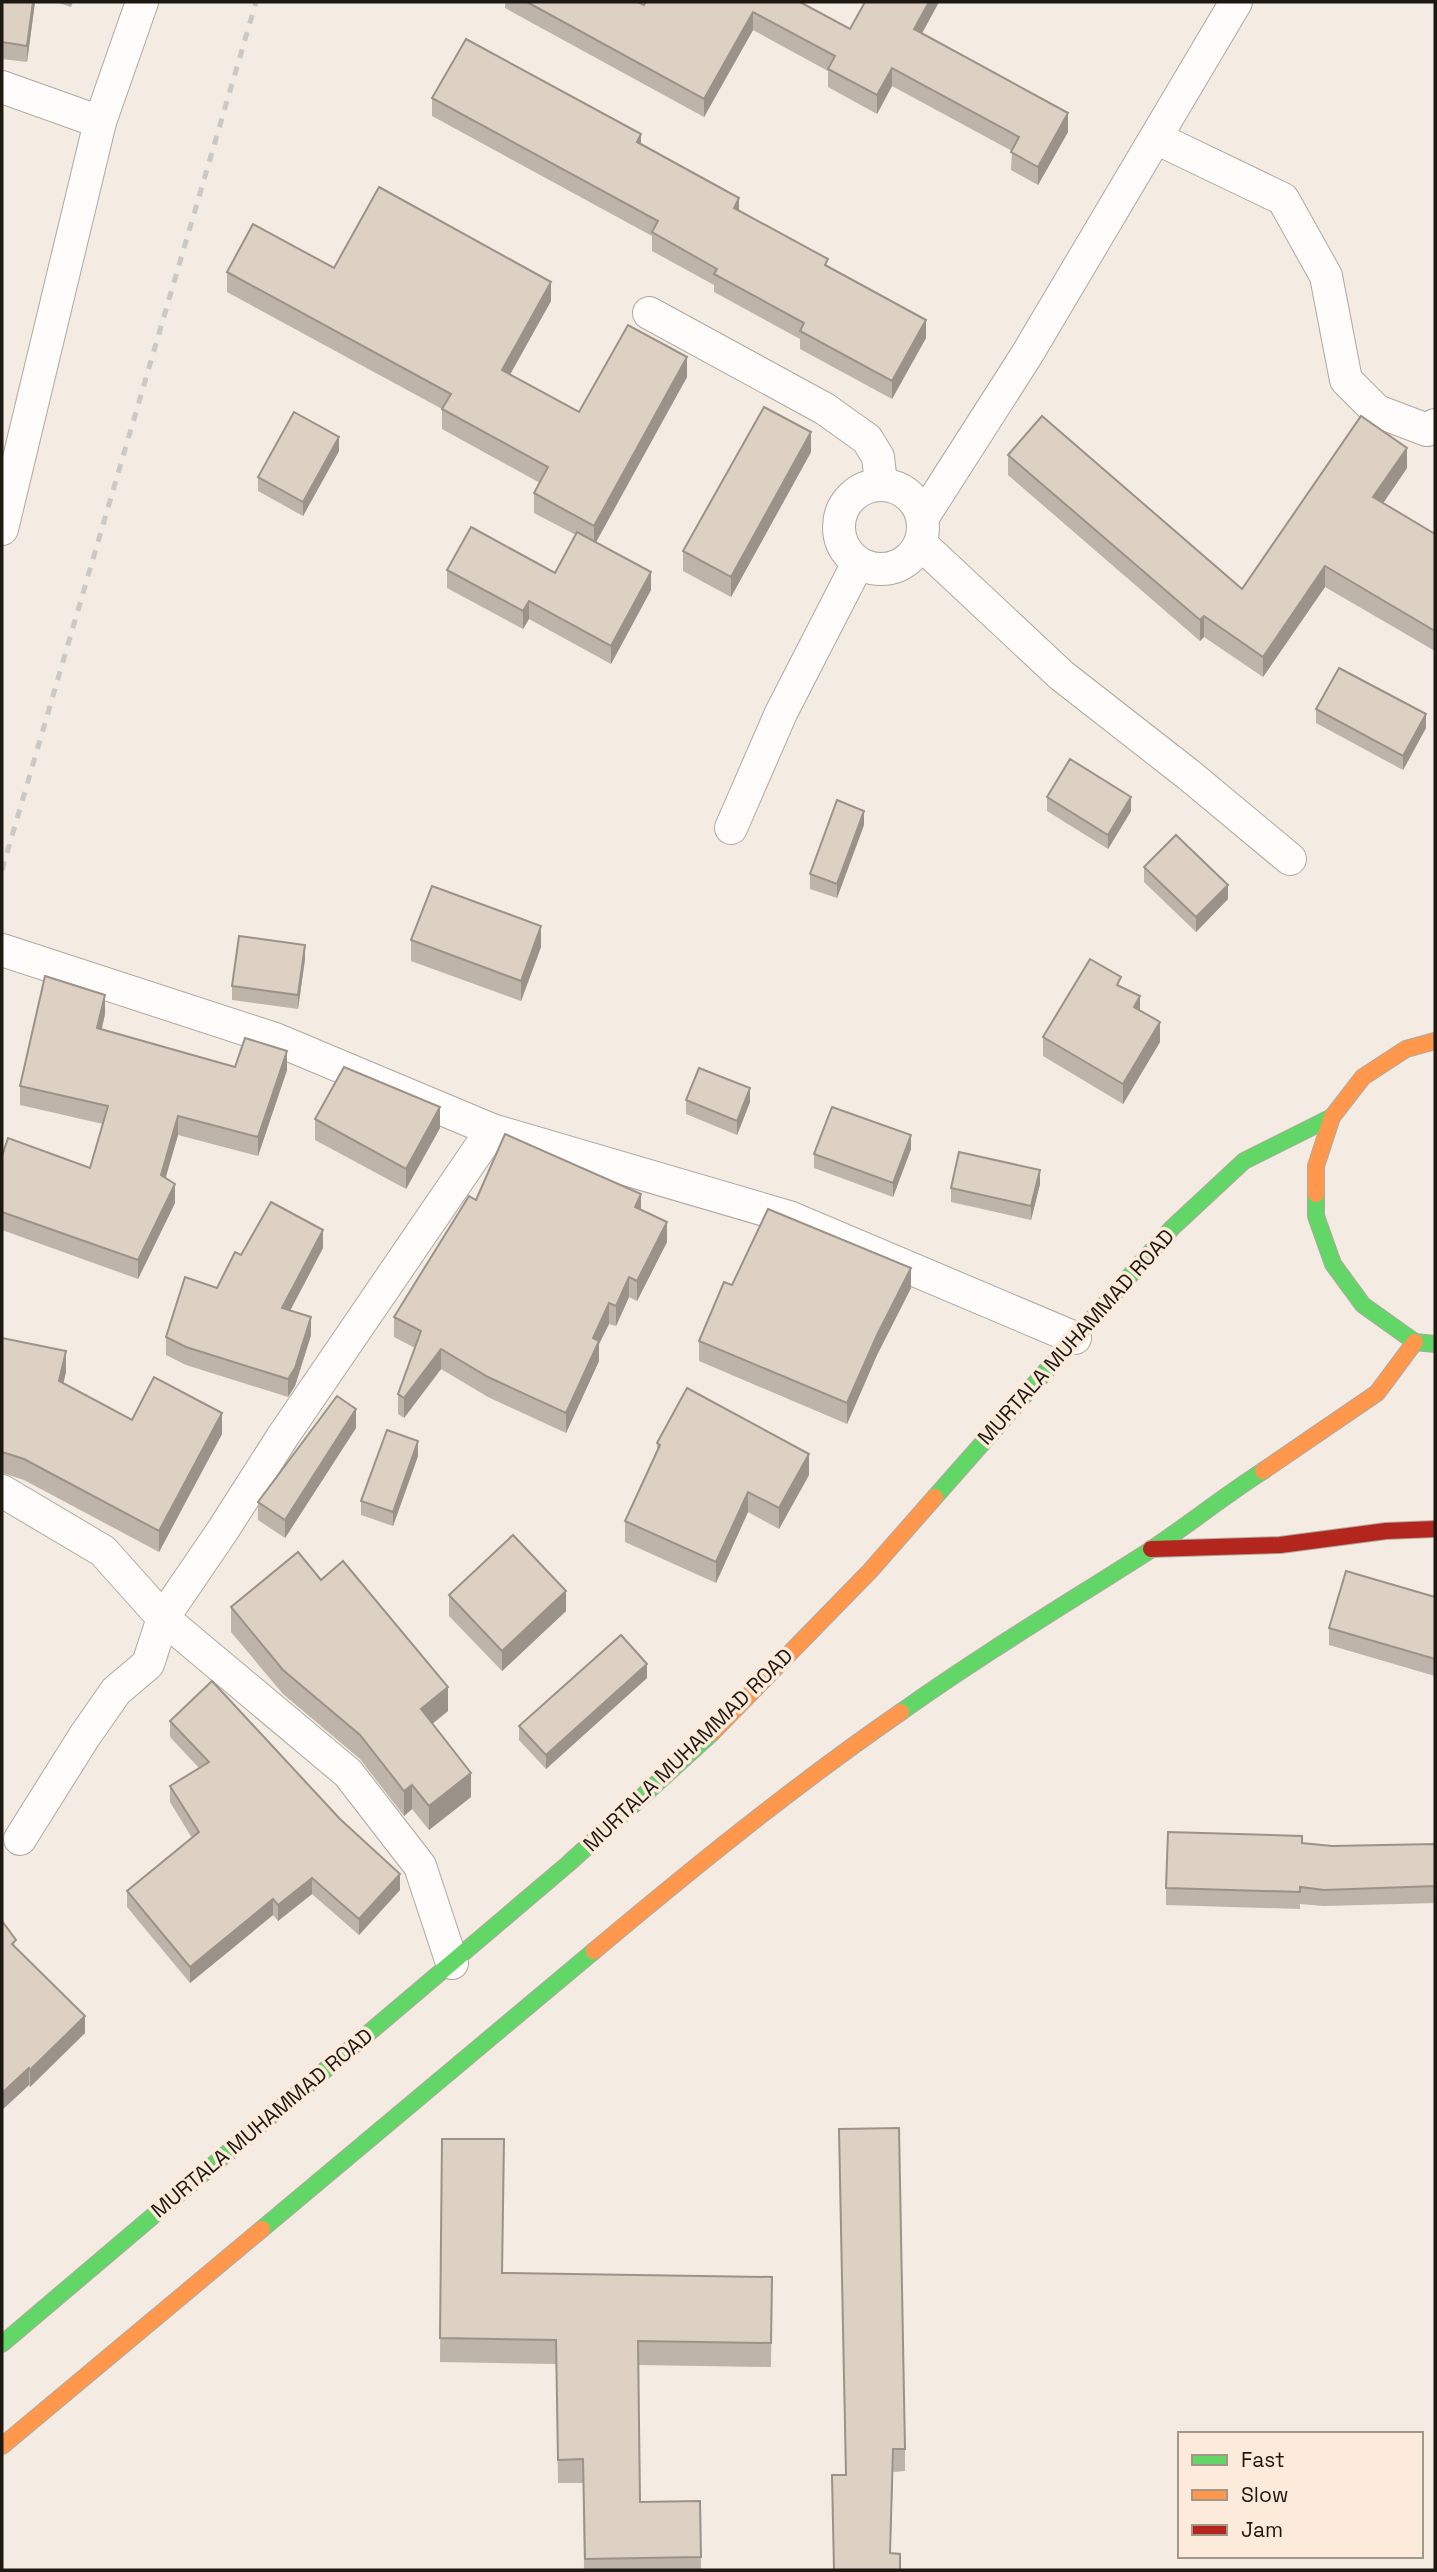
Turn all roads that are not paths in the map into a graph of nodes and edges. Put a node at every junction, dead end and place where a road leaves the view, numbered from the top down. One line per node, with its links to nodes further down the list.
1 (142, 2): 4 (street)
2 (1236, 2): 5 (street)
3 (2, 87): 4 (street)
4 (100, 122): 9 (street)
5 (1156, 138): 7 (street); 10 (street)
6 (649, 313): 8 (street)
7 (1435, 425)
8 (881, 484): 10 (street); 11 (street)
9 (2, 529)
10 (922, 530): 11 (street); 13 (street)
11 (858, 563): 12 (street)
12 (731, 828)
13 (1290, 859)
14 (2, 950): 19 (street)
15 (1435, 1026): 17 (highway)
16 (1435, 1041): 17 (highway)
17 (1406, 1049): 18 (highway)
18 (1332, 1117): 20 (highway, MURTALA MUHAMMAD ROAD); 21 (highway)
19 (492, 1130): 20 (street); 26 (street)
20 (1075, 1338): 28 (highway, MURTALA MUHAMMAD ROAD)
21 (1415, 1342): 22 (highway); 25 (highway)
22 (1435, 1344)
23 (2, 1491): 26 (street)
24 (1435, 1529): 25 (highway)
25 (1150, 1549): 30 (highway)
26 (163, 1618): 27 (street); 28 (street)
27 (20, 1839)
28 (452, 1963): 29 (highway, MURTALA MUHAMMAD ROAD)
29 (2, 2344)
30 (2, 2446)

